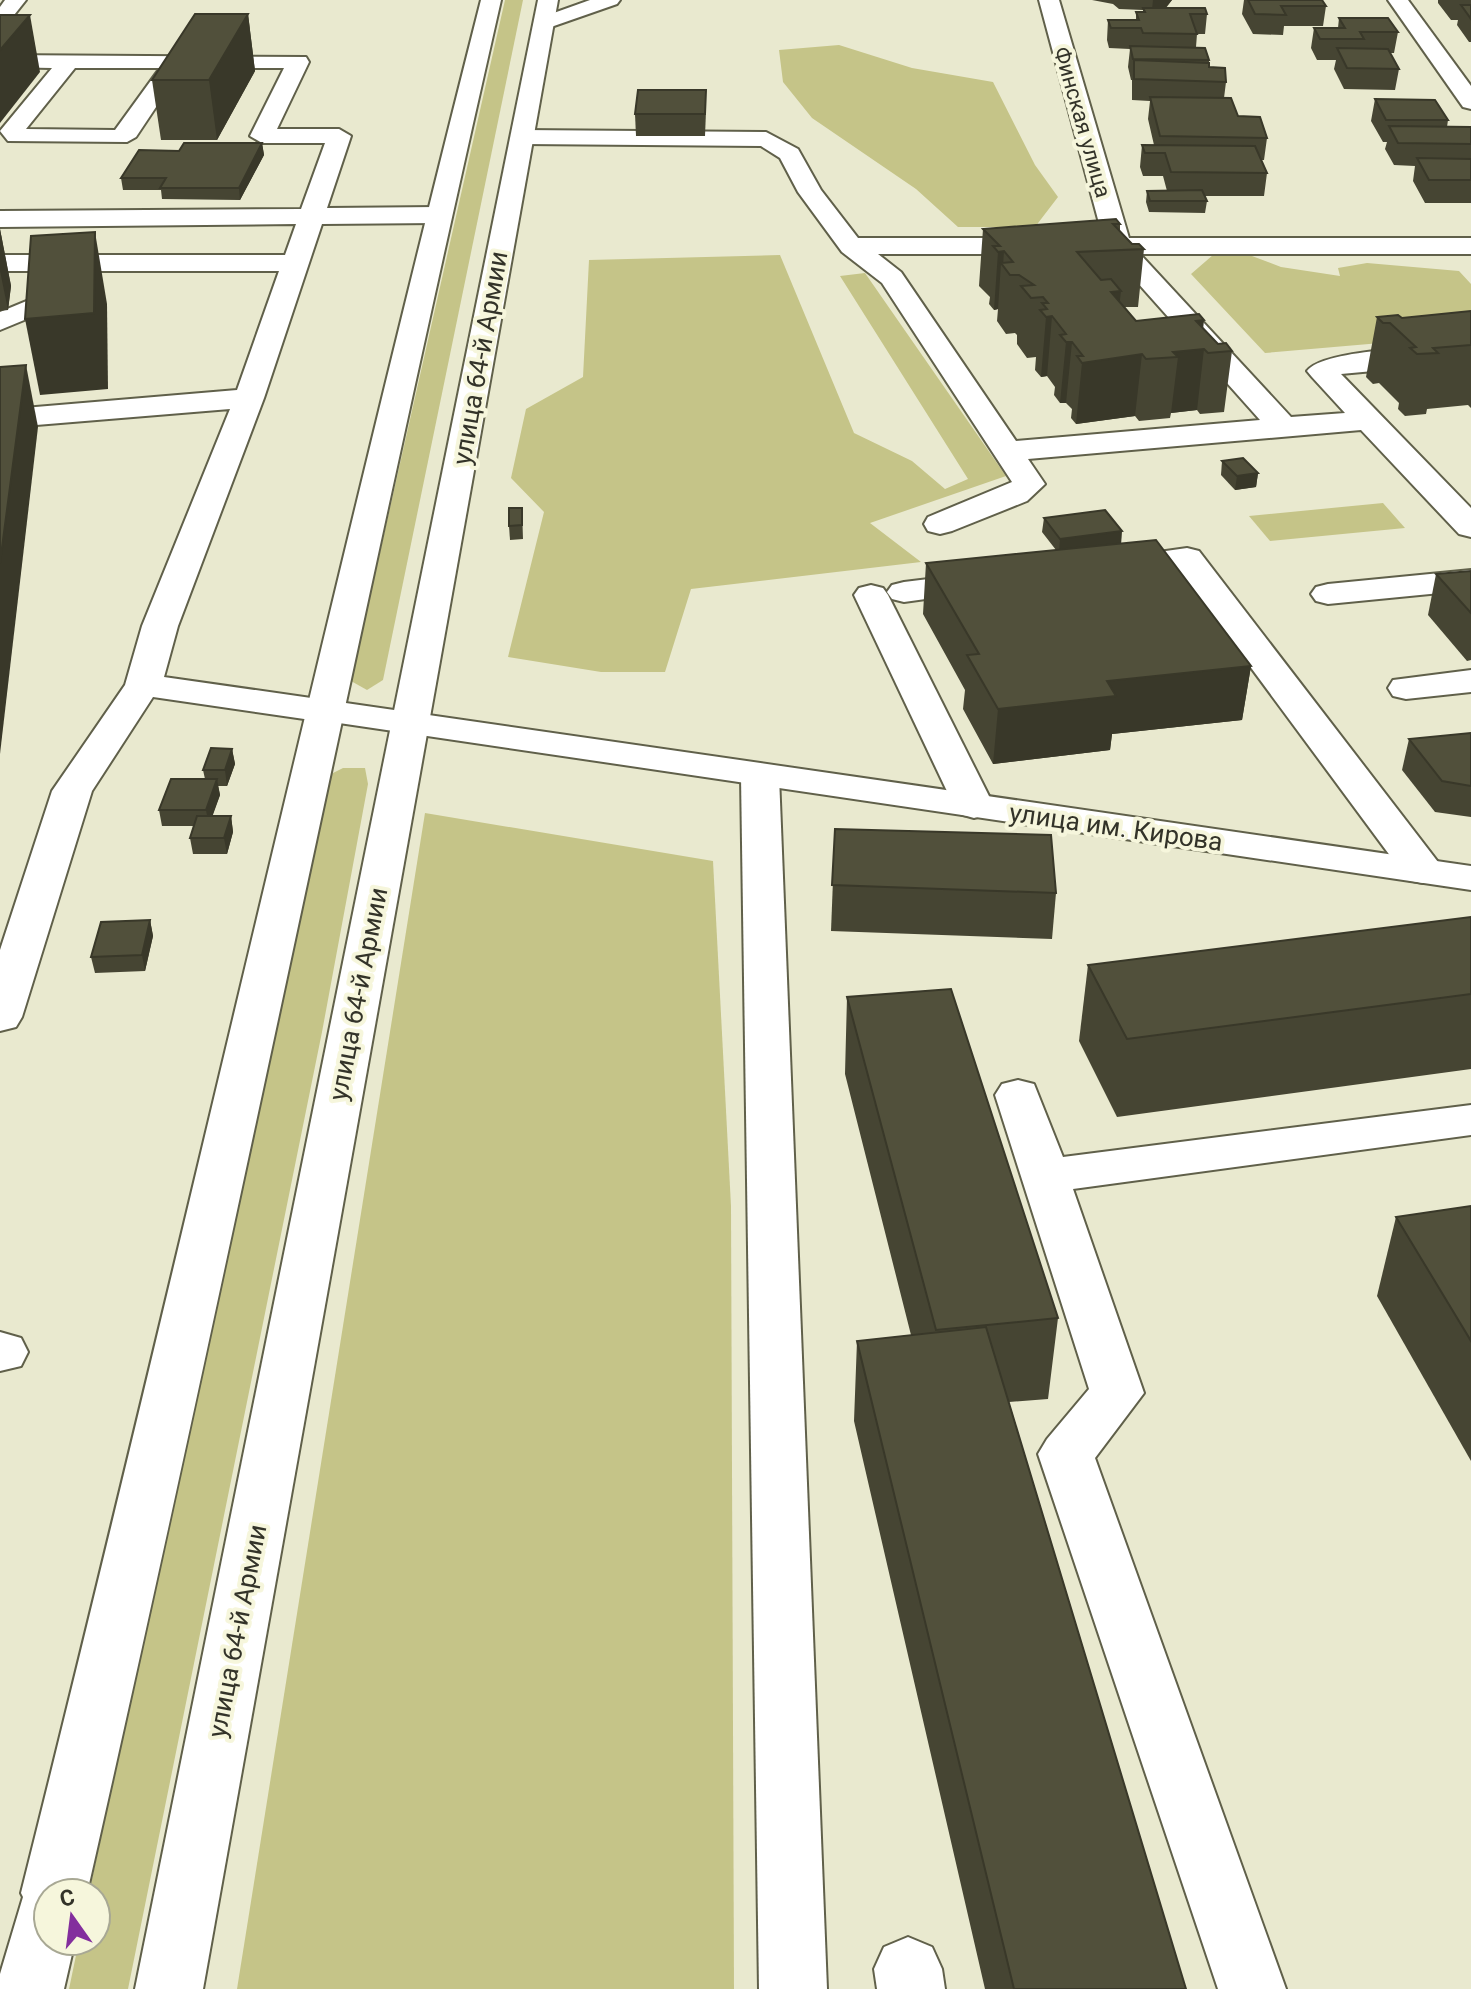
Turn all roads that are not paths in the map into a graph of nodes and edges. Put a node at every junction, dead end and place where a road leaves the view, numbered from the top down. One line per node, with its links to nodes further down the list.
1 (16, 0): 7 (main road)
2 (491, 0): 13 (main road)
3 (610, 0): 6 (main road)
4 (1049, 0): 16 (main road, Финская улица)
5 (1398, 0): 11 (main road)
6 (546, 11): 12 (main road, улица 64-й Армии)
7 (0, 20)
8 (0, 61): 9 (main road)
9 (69, 61): 10 (main road); 10 (main road)
10 (175, 62): 14 (main road)
11 (1471, 102)
12 (523, 137): 17 (main road); 39 (main road, улица 64-й Армии)
13 (438, 215): 14 (main road); 38 (main road)
14 (311, 218): 15 (main road); 21 (main road)
15 (0, 219)
16 (1118, 245): 17 (main road); 18 (main road); 27 (main road)
17 (851, 246): 28 (main road)
18 (1471, 246)
19 (137, 262): 20 (main road); 21 (main road); 22 (main road)
20 (0, 263)
21 (294, 263): 24 (main road)
22 (0, 322)
23 (1471, 353): 26 (main road)
24 (249, 398): 25 (main road); 36 (main road)
25 (0, 419)
26 (1367, 420): 27 (main road); 30 (main road)
27 (1283, 427): 28 (main road)
28 (1009, 451): 29 (main road)
29 (940, 524)
30 (1471, 527)
31 (1077, 571): 42 (main road)
32 (1014, 579): 41 (main road)
33 (1471, 580): 34 (main road)
34 (1328, 594)
35 (1471, 681): 37 (main road)
36 (143, 685): 38 (main road, улица им. Кирова); 44 (main road)
37 (1406, 688)
38 (325, 711): 39 (main road, улица им. Кирова); 50 (main road)
39 (408, 726): 40 (main road, улица им. Кирова); 53 (main road, улица 64-й Армии)
40 (760, 776): 41 (main road, улица им. Кирова); 54 (main road)
41 (974, 806): 42 (main road, улица им. Кирова)
42 (1423, 871): 43 (main road, улица им. Кирова)
43 (1471, 878)
44 (40, 886): 45 (main road); 46 (main road)
45 (0, 887)
46 (0, 1017)
47 (1018, 1095): 49 (main road)
48 (1471, 1120): 49 (main road)
49 (1045, 1176): 55 (main road)
50 (58, 1877)
51 (38, 1957): 52 (main road)
52 (30, 1989)
53 (169, 1989)
54 (793, 1989)
55 (1252, 1989)

